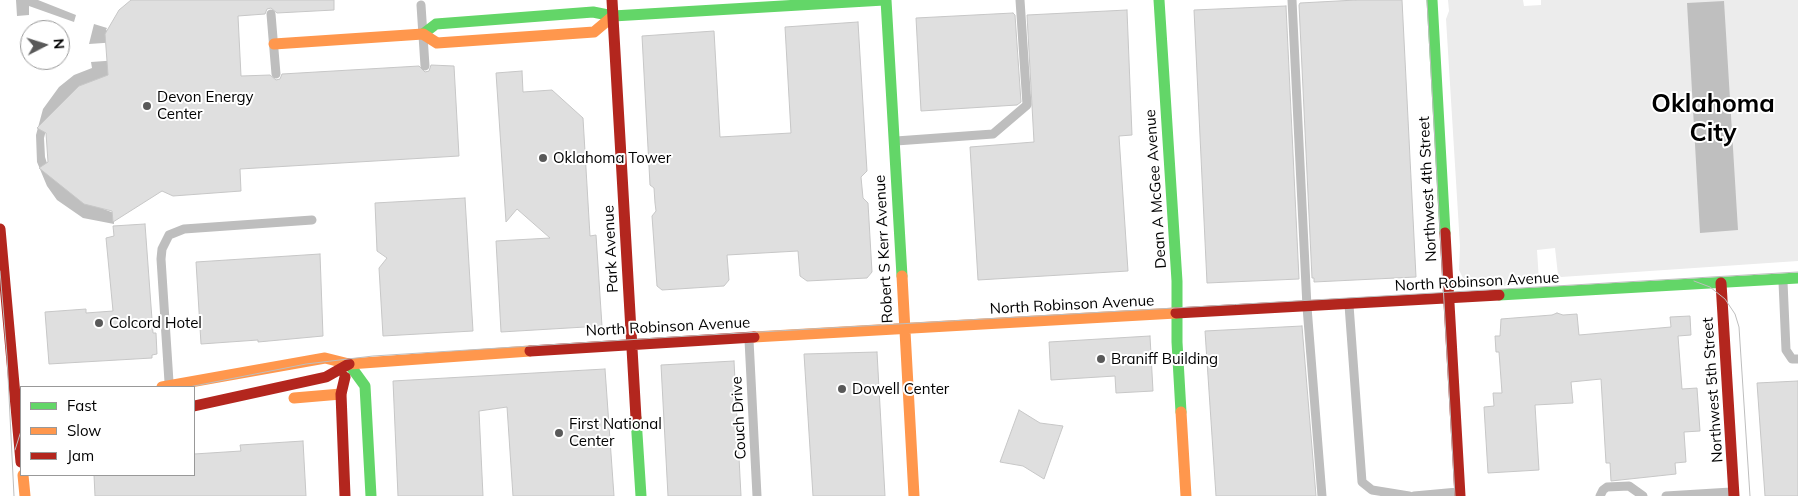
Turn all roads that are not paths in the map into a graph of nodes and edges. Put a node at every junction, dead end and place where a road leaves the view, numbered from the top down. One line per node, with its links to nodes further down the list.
1 (612, 0): 10 (street, Park Avenue)
2 (885, 0): 7 (street); 15 (street, Robert S Kerr Avenue)
3 (1020, 0): 15 (lane)
4 (1159, 0): 24 (street, Dean A McGee Avenue)
5 (1292, 0): 23 (lane)
6 (1432, 0): 21 (street, Northwest 4th Street)
7 (768, 3): 10 (street)
8 (421, 5): 11 (lane)
9 (272, 14): 12 (lane)
10 (613, 16): 11 (street); 11 (street); 27 (street, Park Avenue)
11 (423, 34): 12 (street); 13 (lane)
12 (274, 44): 14 (lane)
13 (425, 66)
14 (276, 74)
15 (894, 141): 25 (street, Robert S Kerr Avenue)
16 (312, 220): 30 (lane)
17 (0, 229): 33 (street)
18 (1798, 278): 19 (street, North Robinson Avenue)
19 (1783, 279): 20 (street, North Robinson Avenue); 28 (lane)
20 (1721, 283): 21 (street, North Robinson Avenue); 42 (street, Northwest 5th Street)
21 (1449, 299): 22 (street, North Robinson Avenue); 41 (street, Northwest 4th Street)
22 (1349, 305): 23 (street, North Robinson Avenue); 51 (lane)
23 (1308, 307): 24 (street, North Robinson Avenue); 50 (lane)
24 (1177, 314): 25 (street, North Robinson Avenue); 49 (street, Dean A McGee Avenue)
25 (903, 330): 26 (street, North Robinson Avenue); 48 (street, Robert S Kerr Avenue)
26 (748, 338): 27 (street, North Robinson Avenue); 47 (lane, Couch Drive)
27 (632, 344): 29 (street, North Robinson Avenue); 46 (street, Park Avenue)
28 (1798, 359)
29 (348, 364): 31 (street, North Robinson Avenue); 32 (street); 35 (street, North Robinson Avenue); 45 (street)
30 (167, 386)
31 (172, 386)
32 (341, 394): 36 (street); 44 (street)
33 (18, 402): 34 (street); 37 (street)
34 (0, 405)
35 (195, 406)
36 (195, 406)
37 (19, 422): 38 (street); 39 (street)
38 (5, 426)
39 (20, 442)
40 (23, 476): 43 (street)
41 (1460, 494): 52 (lane)
42 (1734, 494): 55 (lane)
43 (25, 496)
44 (345, 496)
45 (371, 496)
46 (641, 496)
47 (757, 496)
48 (914, 496)
49 (1186, 496)
50 (1322, 496)
51 (1409, 496)
52 (1414, 496)
53 (1600, 496): 54 (lane)
54 (1643, 496)
55 (1666, 496)

